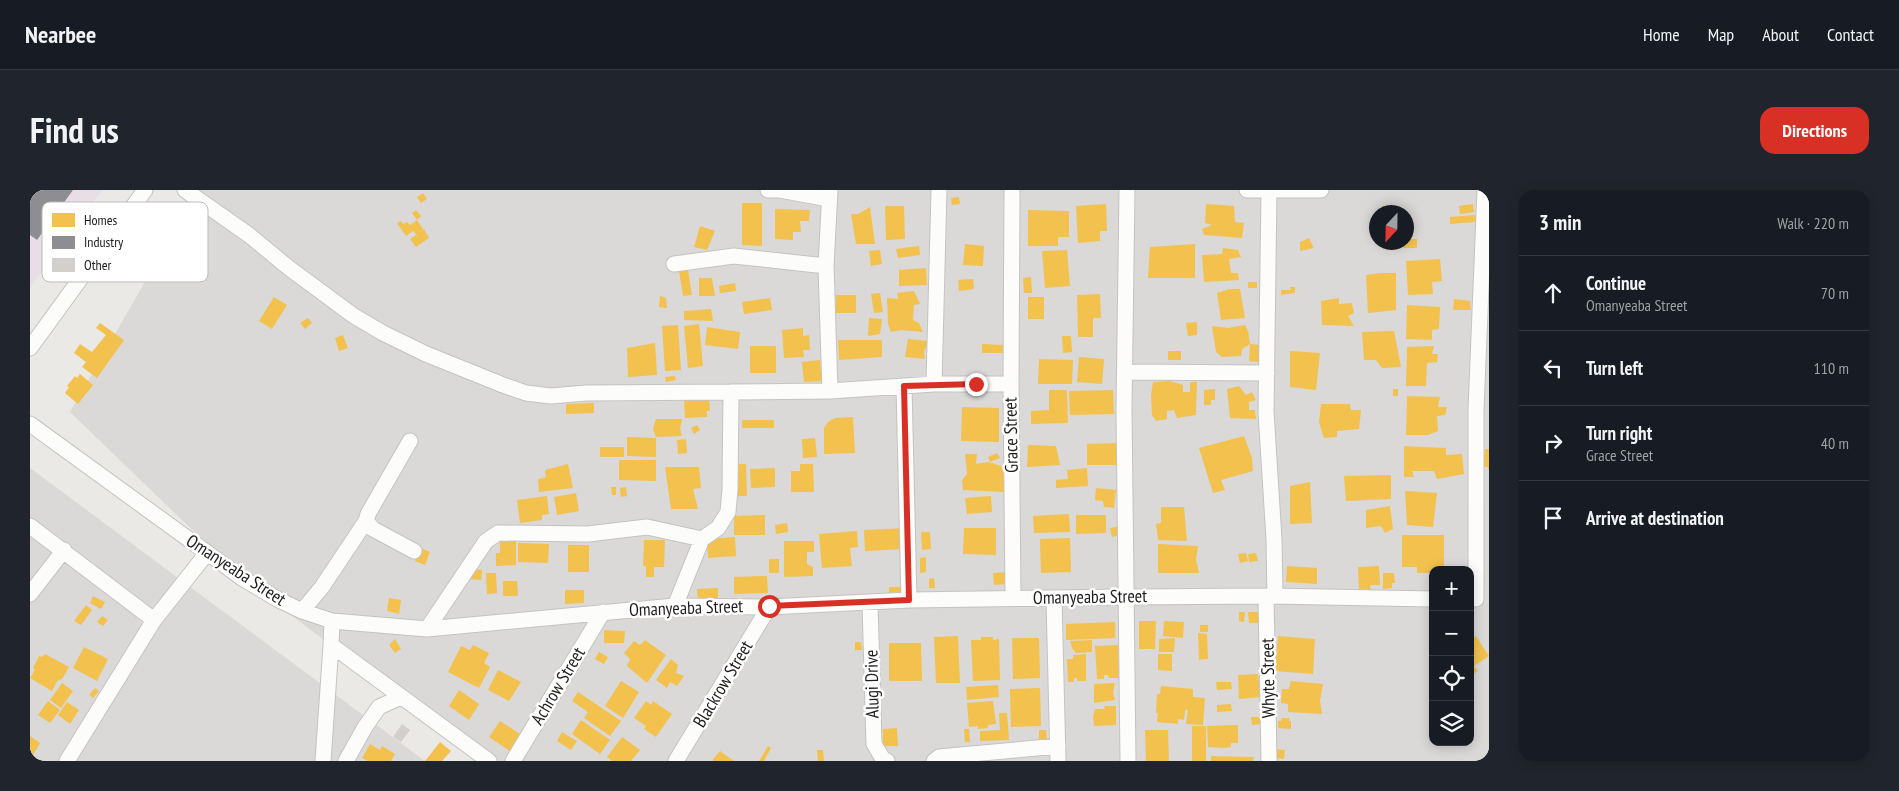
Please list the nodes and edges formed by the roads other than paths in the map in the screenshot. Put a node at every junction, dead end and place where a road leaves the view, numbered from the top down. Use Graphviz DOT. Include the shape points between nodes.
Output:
graph roads {
  1 [pos="145,190"];
  2 [pos="185,190"];
  3 [pos="768,190"];
  4 [pos="939,190"];
  5 [pos="1012,190"];
  6 [pos="1127,190"];
  7 [pos="1247,190"];
  8 [pos="1321,190"];
  9 [pos="1485,190"];
  10 [pos="1269,191"];
  11 [pos="830,194"];
  12 [pos="136,202"];
  13 [pos="202,202"];
  14 [pos="208,206"];
  15 [pos="674,264"];
  16 [pos="826,266"];
  17 [pos="78,282"];
  18 [pos="30,348"];
  19 [pos="1126,372"];
  20 [pos="1267,372"];
  21 [pos="934,384"];
  22 [pos="1011,384"];
  23 [pos="904,386"];
  24 [pos="830,391"];
  25 [pos="731,392"];
  26 [pos="30,424"];
  27 [pos="410,441"];
  28 [pos="366,521"];
  29 [pos="30,526"];
  30 [pos="702,539"];
  31 [pos="64,550"];
  32 [pos="414,551"];
  33 [pos="207,553"];
  34 [pos="30,594"];
  35 [pos="1271,596"];
  36 [pos="1126,597"];
  37 [pos="1013,598"];
  38 [pos="1429,598"];
  39 [pos="1054,599"];
  40 [pos="1478,599"];
  41 [pos="909,600"];
  42 [pos="870,603"];
  43 [pos="675,606"];
  44 [pos="769,606"];
  45 [pos="302,611"];
  46 [pos="603,612"];
  47 [pos="154,620"];
  48 [pos="332,621"];
  49 [pos="428,628"];
  50 [pos="331,645"];
  51 [pos="401,696"];
  52 [pos="1058,754"];
  53 [pos="67,761"];
  54 [pos="323,761"];
  55 [pos="346,761"];
  56 [pos="489,761"];
  57 [pos="514,761"];
  58 [pos="676,761"];
  59 [pos="887,761"];
  60 [pos="934,761"];
  61 [pos="1128,761"];
  62 [pos="1269,761"];
  1 -- 12 [label="street"];
  2 -- 13 [label="street, Grace Street"];
  3 -- 11 [label="street"];
  4 -- 21 [label="street"];
  5 -- 22 [label="street"];
  6 -- 19 [label="street"];
  7 -- 10 [label="street"];
  8 -- 10 [label="street"];
  9 -- 40 [label="street" via="1476,410"];
  10 -- 20 [label="street, Whyte Street"];
  11 -- 16 [label="street"];
  14 -- 25 [label="street, Grace Street" via="354,316 382,333 503,385 526,393 551,396"];
  15 -- 16 [label="street" via="734,256"];
  16 -- 24 [label="street"];
  17 -- 18 [label="street"];
  19 -- 20 [label="street"];
  19 -- 36 [label="street"];
  20 -- 35 [label="street, Whyte Street" via="1266,412 1274,539"];
  21 -- 22 [label="street, Grace Street"];
  21 -- 23 [label="street, Grace Street"];
  22 -- 37 [label="street, Grace Street"];
  23 -- 24 [label="street, Grace Street"];
  23 -- 41 [label="street"];
  24 -- 25 [label="street, Grace Street"];
  25 -- 30 [label="street" via="728,512 718,528"];
  26 -- 33 [label="street, Omanyeaba Street"];
  27 -- 28 [label="street"];
  28 -- 32 [label="street" via="373,529"];
  28 -- 45 [label="street"];
  29 -- 31 [label="street"];
  30 -- 43 [label="street"];
  30 -- 49 [label="street" via="647,527 588,534 498,533 486,541"];
  31 -- 34 [label="street"];
  31 -- 47 [label="street"];
  33 -- 45 [label="street, Omanyeaba Street" via="242,578"];
  33 -- 47 [label="street"];
  35 -- 36 [label="street, Omanyeaba Street"];
  35 -- 38 [label="street, Omanyeaba Street"];
  35 -- 62 [label="street, Whyte Street"];
  36 -- 39 [label="street, Omanyeaba Street"];
  36 -- 61 [label="street"];
  37 -- 39 [label="street, Omanyeaba Street"];
  37 -- 41 [label="street, Omanyeaba Street"];
  39 -- 52 [label="street"];
  41 -- 42 [label="street, Omanyeaba Street"];
  42 -- 44 [label="street, Omanyeaba Street"];
  42 -- 59 [label="street, Alugi Drive" via="874,744"];
  43 -- 44 [label="street, Omanyeaba Street"];
  43 -- 46 [label="street, Omanyeaba Street"];
  44 -- 58 [label="street, Blackrow Street"];
  45 -- 48 [label="street, Omanyeaba Street"];
  46 -- 49 [label="street, Omanyeaba Street"];
  46 -- 57 [label="street, Achrow Street"];
  47 -- 53 [label="street"];
  48 -- 49 [label="street, Omanyeaba Street"];
  48 -- 50 [label="street"];
  50 -- 51 [label="street"];
  50 -- 54 [label="street"];
  51 -- 55 [label="street" via="379,707"];
  51 -- 56 [label="street"];
  52 -- 60 [label="street" via="939,757"];
}
